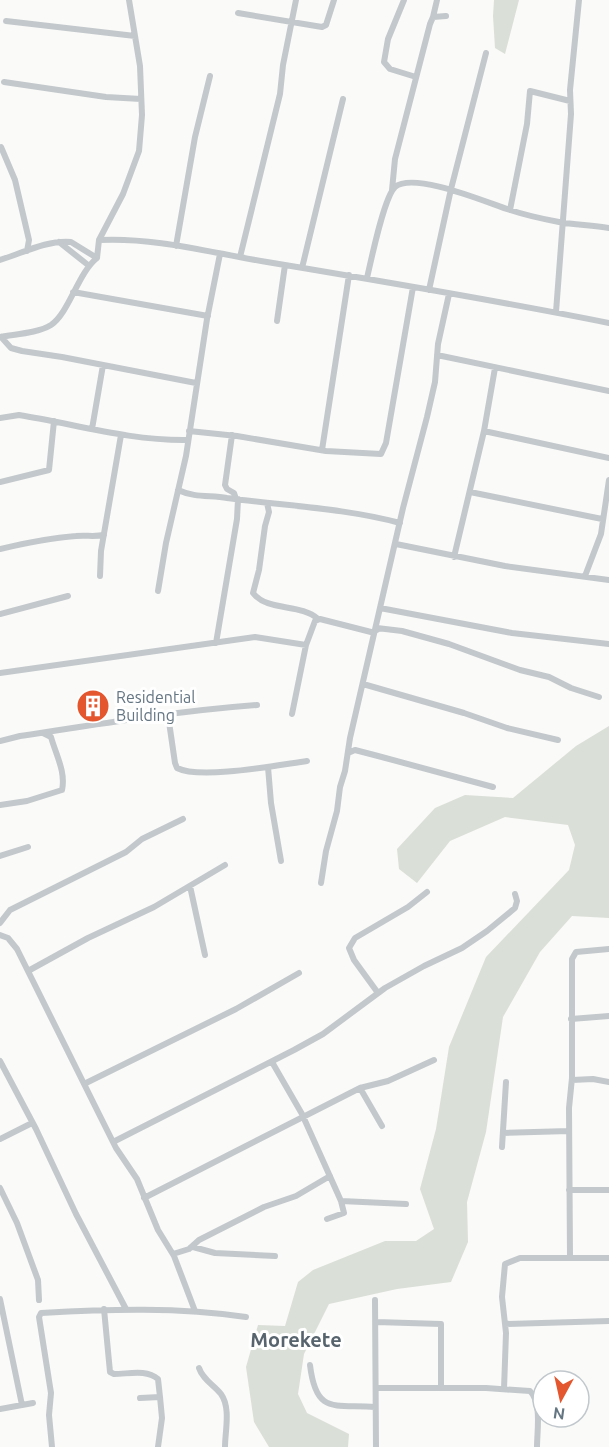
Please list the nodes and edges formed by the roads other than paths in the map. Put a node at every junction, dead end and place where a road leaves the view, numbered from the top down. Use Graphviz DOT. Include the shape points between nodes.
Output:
graph roads {
  1 [pos="129,0"];
  2 [pos="296,0"];
  3 [pos="334,0"];
  4 [pos="404,0"];
  5 [pos="437,0"];
  6 [pos="579,0"];
  7 [pos="238,13"];
  8 [pos="446,16"];
  9 [pos="433,17"];
  10 [pos="6,21"];
  11 [pos="292,22"];
  12 [pos="135,36"];
  13 [pos="486,53"];
  14 [pos="210,76"];
  15 [pos="416,77"];
  16 [pos="4,82"];
  17 [pos="141,99"];
  18 [pos="343,99"];
  19 [pos="570,101"];
  20 [pos="1,147"];
  21 [pos="451,189"];
  22 [pos="392,191"];
  23 [pos="510,210"];
  24 [pos="562,223"];
  25 [pos="609,228"];
  26 [pos="29,240"];
  27 [pos="99,240"];
  28 [pos="59,242"];
  29 [pos="176,246"];
  30 [pos="39,247"];
  31 [pos="27,251"];
  32 [pos="220,254"];
  33 [pos="240,257"];
  34 [pos="97,258"];
  35 [pos="0,260"];
  36 [pos="88,265"];
  37 [pos="285,265"];
  38 [pos="302,268"];
  39 [pos="349,276"];
  40 [pos="366,278"];
  41 [pos="413,287"];
  42 [pos="429,290"];
  43 [pos="74,292"];
  44 [pos="449,294"];
  45 [pos="556,312"];
  46 [pos="208,316"];
  47 [pos="277,321"];
  48 [pos="609,323"];
  49 [pos="1,337"];
  50 [pos="437,355"];
  51 [pos="103,365"];
  52 [pos="495,368"];
  53 [pos="196,383"];
  54 [pos="609,391"];
  55 [pos="0,418"];
  56 [pos="54,421"];
  57 [pos="92,429"];
  58 [pos="189,431"];
  59 [pos="484,431"];
  60 [pos="121,435"];
  61 [pos="232,435"];
  62 [pos="188,440"];
  63 [pos="322,450"];
  64 [pos="609,458"];
  65 [pos="609,480"];
  66 [pos="0,482"];
  67 [pos="178,490"];
  68 [pos="470,492"];
  69 [pos="237,499"];
  70 [pos="267,504"];
  71 [pos="602,519"];
  72 [pos="400,523"];
  73 [pos="104,535"];
  74 [pos="95,537"];
  75 [pos="102,544"];
  76 [pos="396,544"];
  77 [pos="0,549"];
  78 [pos="454,556"];
  79 [pos="100,576"];
  80 [pos="585,576"];
  81 [pos="609,580"];
  82 [pos="158,591"];
  83 [pos="68,596"];
  84 [pos="380,608"];
  85 [pos="0,614"];
  86 [pos="318,619"];
  87 [pos="375,631"];
  88 [pos="216,643"];
  89 [pos="609,644"];
  90 [pos="306,645"];
  91 [pos="0,673"];
  92 [pos="363,684"];
  93 [pos="599,697"];
  94 [pos="257,705"];
  95 [pos="292,714"];
  96 [pos="168,715"];
  97 [pos="52,734"];
  98 [pos="558,740"];
  99 [pos="0,741"];
  100 [pos="349,744"];
  101 [pos="355,750"];
  102 [pos="348,753"];
  103 [pos="307,761"];
  104 [pos="268,767"];
  105 [pos="494,787"];
  106 [pos="0,805"];
  107 [pos="183,819"];
  108 [pos="28,847"];
  109 [pos="0,856"];
  110 [pos="281,861"];
  111 [pos="225,865"];
  112 [pos="321,883"];
  113 [pos="190,886"];
  114 [pos="427,892"];
  115 [pos="514,894"];
  116 [pos="0,923"];
  117 [pos="0,935"];
  118 [pos="609,949"];
  119 [pos="205,955"];
  120 [pos="28,971"];
  121 [pos="299,973"];
  122 [pos="378,993"];
  123 [pos="609,1016"];
  124 [pos="571,1019"];
  125 [pos="434,1060"];
  126 [pos="0,1061"];
  127 [pos="272,1062"];
  128 [pos="572,1080"];
  129 [pos="506,1082"];
  130 [pos="609,1082"];
  131 [pos="84,1084"];
  132 [pos="360,1088"];
  133 [pos="303,1116"];
  134 [pos="32,1123"];
  135 [pos="382,1126"];
  136 [pos="569,1131"];
  137 [pos="503,1132"];
  138 [pos="0,1139"];
  139 [pos="113,1142"];
  140 [pos="502,1148"];
  141 [pos="330,1176"];
  142 [pos="0,1188"];
  143 [pos="569,1190"];
  144 [pos="609,1190"];
  145 [pos="144,1198"];
  146 [pos="341,1200"];
  147 [pos="406,1204"];
  148 [pos="327,1219"];
  149 [pos="193,1246"];
  150 [pos="173,1254"];
  151 [pos="275,1256"];
  152 [pos="570,1257"];
  153 [pos="609,1258"];
  154 [pos="0,1299"];
  155 [pos="39,1300"];
  156 [pos="375,1300"];
  157 [pos="104,1309"];
  158 [pos="126,1309"];
  159 [pos="195,1311"];
  160 [pos="246,1317"];
  161 [pos="376,1322"];
  162 [pos="609,1322"];
  163 [pos="505,1324"];
  164 [pos="310,1365"];
  165 [pos="199,1368"];
  166 [pos="376,1388"];
  167 [pos="441,1388"];
  168 [pos="504,1389"];
  169 [pos="160,1397"];
  170 [pos="140,1398"];
  171 [pos="33,1403"];
  172 [pos="22,1405"];
  173 [pos="375,1407"];
  174 [pos="0,1409"];
  175 [pos="52,1447"];
  176 [pos="158,1447"];
  177 [pos="225,1447"];
  178 [pos="376,1447"];
  179 [pos="537,1447"];
  1 -- 12 [label="street"];
  2 -- 11 [label="street"];
  3 -- 11 [label="street" via="326,26"];
  4 -- 15 [label="street" via="388,39 384,62 390,69"];
  5 -- 9 [label="street"];
  6 -- 19 [label="street"];
  7 -- 11 [label="street"];
  8 -- 9 [label="street"];
  9 -- 15 [label="street"];
  10 -- 12 [label="street"];
  11 -- 33 [label="street" via="280,94"];
  12 -- 17 [label="street"];
  13 -- 21 [label="street"];
  14 -- 29 [label="street"];
  15 -- 22 [label="street" via="395,159"];
  16 -- 17 [label="street"];
  17 -- 27 [label="street" via="139,151 123,194"];
  18 -- 38 [label="street"];
  19 -- 23 [label="street" via="530,91 528,124"];
  19 -- 24 [label="street"];
  20 -- 26 [label="street" via="15,180"];
  21 -- 22 [label="street" via="408,183"];
  21 -- 23 [label="street"];
  21 -- 42 [label="street"];
  22 -- 40 [label="street"];
  23 -- 24 [label="street"];
  24 -- 25 [label="street"];
  24 -- 45 [label="street"];
  26 -- 30 [label="street"];
  26 -- 31 [label="street"];
  27 -- 29 [label="street" via="125,238"];
  27 -- 34 [label="street"];
  28 -- 30 [label="street"];
  28 -- 34 [label="street" via="71,242"];
  28 -- 36 [label="street"];
  29 -- 32 [label="street"];
  30 -- 31 [label="street"];
  31 -- 35 [label="street"];
  32 -- 33 [label="street"];
  32 -- 46 [label="street"];
  33 -- 37 [label="street"];
  34 -- 36 [label="street"];
  36 -- 43 [label="street"];
  37 -- 38 [label="street"];
  37 -- 47 [label="street"];
  38 -- 39 [label="street"];
  39 -- 40 [label="street"];
  39 -- 63 [label="street"];
  40 -- 41 [label="street"];
  41 -- 42 [label="street"];
  41 -- 63 [label="street" via="381,454"];
  42 -- 44 [label="street"];
  43 -- 46 [label="street"];
  43 -- 49 [label="street" via="52,324"];
  44 -- 45 [label="street"];
  44 -- 50 [label="street"];
  45 -- 48 [label="street"];
  46 -- 53 [label="street"];
  49 -- 51 [label="street" via="11,348"];
  50 -- 52 [label="street"];
  50 -- 72 [label="street" via="435,382"];
  51 -- 53 [label="street"];
  51 -- 57 [label="street"];
  52 -- 54 [label="street"];
  52 -- 59 [label="street"];
  53 -- 58 [label="street"];
  55 -- 56 [label="street" via="19,415"];
  56 -- 57 [label="street"];
  56 -- 66 [label="street" via="49,470"];
  57 -- 60 [label="street"];
  58 -- 61 [label="street"];
  58 -- 62 [label="street"];
  59 -- 64 [label="street"];
  59 -- 68 [label="street"];
  60 -- 62 [label="street"];
  60 -- 73 [label="street"];
  61 -- 63 [label="street"];
  61 -- 69 [label="street" via="225,485"];
  62 -- 67 [label="street"];
  65 -- 71 [label="street"];
  67 -- 69 [label="street" via="196,496"];
  67 -- 82 [label="street"];
  68 -- 71 [label="street"];
  68 -- 78 [label="street"];
  69 -- 70 [label="street"];
  69 -- 88 [label="street"];
  70 -- 72 [label="street" via="333,510"];
  70 -- 86 [label="street" via="269,512 253,593 264,601 308,612"];
  71 -- 80 [label="street" via="597,547"];
  72 -- 76 [label="street"];
  73 -- 74 [label="street"];
  73 -- 75 [label="street"];
  74 -- 75 [label="street"];
  74 -- 77 [label="street" via="38,540"];
  75 -- 79 [label="street"];
  76 -- 78 [label="street"];
  76 -- 84 [label="street"];
  78 -- 80 [label="street"];
  80 -- 81 [label="street"];
  83 -- 85 [label="street"];
  84 -- 87 [label="street"];
  84 -- 89 [label="street" via="512,633"];
  86 -- 87 [label="street"];
  86 -- 90 [label="street" via="312,624"];
  87 -- 92 [label="street"];
  87 -- 93 [label="street" via="402,631 459,647"];
  88 -- 90 [label="street" via="261,637"];
  88 -- 91 [label="street"];
  90 -- 95 [label="street"];
  92 -- 98 [label="street"];
  92 -- 100 [label="street"];
  94 -- 96 [label="street"];
  96 -- 97 [label="street"];
  96 -- 104 [label="street" via="175,763 180,770 201,774"];
  97 -- 99 [label="street"];
  97 -- 106 [label="street" via="63,775 62,790"];
  100 -- 101 [label="street"];
  100 -- 102 [label="street"];
  101 -- 102 [label="street"];
  101 -- 105 [label="street"];
  102 -- 112 [label="street"];
  103 -- 104 [label="street"];
  104 -- 110 [label="street"];
  107 -- 116 [label="street" via="10,910"];
  108 -- 109 [label="street"];
  111 -- 113 [label="street"];
  113 -- 119 [label="street"];
  113 -- 120 [label="street"];
  114 -- 122 [label="street" via="355,938 349,948"];
  115 -- 122 [label="street" via="515,908 488,932"];
  117 -- 120 [label="street" via="12,942"];
  118 -- 124 [label="street" via="573,955"];
  120 -- 131 [label="street"];
  121 -- 131 [label="street" via="236,1009"];
  122 -- 127 [label="street" via="323,1034"];
  123 -- 124 [label="street"];
  124 -- 128 [label="street"];
  125 -- 132 [label="street" via="398,1078"];
  126 -- 134 [label="street"];
  127 -- 133 [label="street"];
  127 -- 139 [label="street"];
  128 -- 130 [label="street"];
  128 -- 136 [label="street"];
  129 -- 137 [label="street"];
  131 -- 139 [label="street"];
  132 -- 133 [label="street"];
  132 -- 135 [label="street"];
  133 -- 141 [label="street"];
  133 -- 145 [label="street"];
  134 -- 138 [label="street"];
  134 -- 158 [label="street"];
  136 -- 137 [label="street"];
  136 -- 143 [label="street"];
  137 -- 140 [label="street"];
  139 -- 145 [label="street" via="137,1179"];
  141 -- 146 [label="street"];
  141 -- 149 [label="street" via="296,1196 240,1218"];
  142 -- 155 [label="street" via="38,1280"];
  143 -- 144 [label="street"];
  143 -- 152 [label="street"];
  145 -- 150 [label="street"];
  146 -- 147 [label="street"];
  146 -- 148 [label="street" via="344,1213"];
  149 -- 150 [label="street"];
  149 -- 151 [label="street" via="215,1253"];
  150 -- 159 [label="street"];
  152 -- 153 [label="street"];
  152 -- 163 [label="street" via="520,1258 505,1264"];
  154 -- 172 [label="street"];
  156 -- 161 [label="street"];
  157 -- 158 [label="street"];
  157 -- 169 [label="street" via="110,1372 152,1374 158,1379"];
  157 -- 175 [label="street" via="39,1315 51,1393"];
  158 -- 159 [label="street"];
  159 -- 160 [label="street"];
  161 -- 166 [label="street"];
  161 -- 167 [label="street" via="441,1324"];
  162 -- 163 [label="street"];
  163 -- 168 [label="street"];
  164 -- 173 [label="street" via="314,1388 323,1402"];
  165 -- 177 [label="street" via="222,1396 227,1423"];
  166 -- 167 [label="street"];
  166 -- 173 [label="street"];
  167 -- 168 [label="street"];
  168 -- 179 [label="street" via="533,1394"];
  169 -- 170 [label="street"];
  169 -- 176 [label="street"];
  171 -- 172 [label="street"];
  172 -- 174 [label="street"];
  173 -- 178 [label="street"];
}
